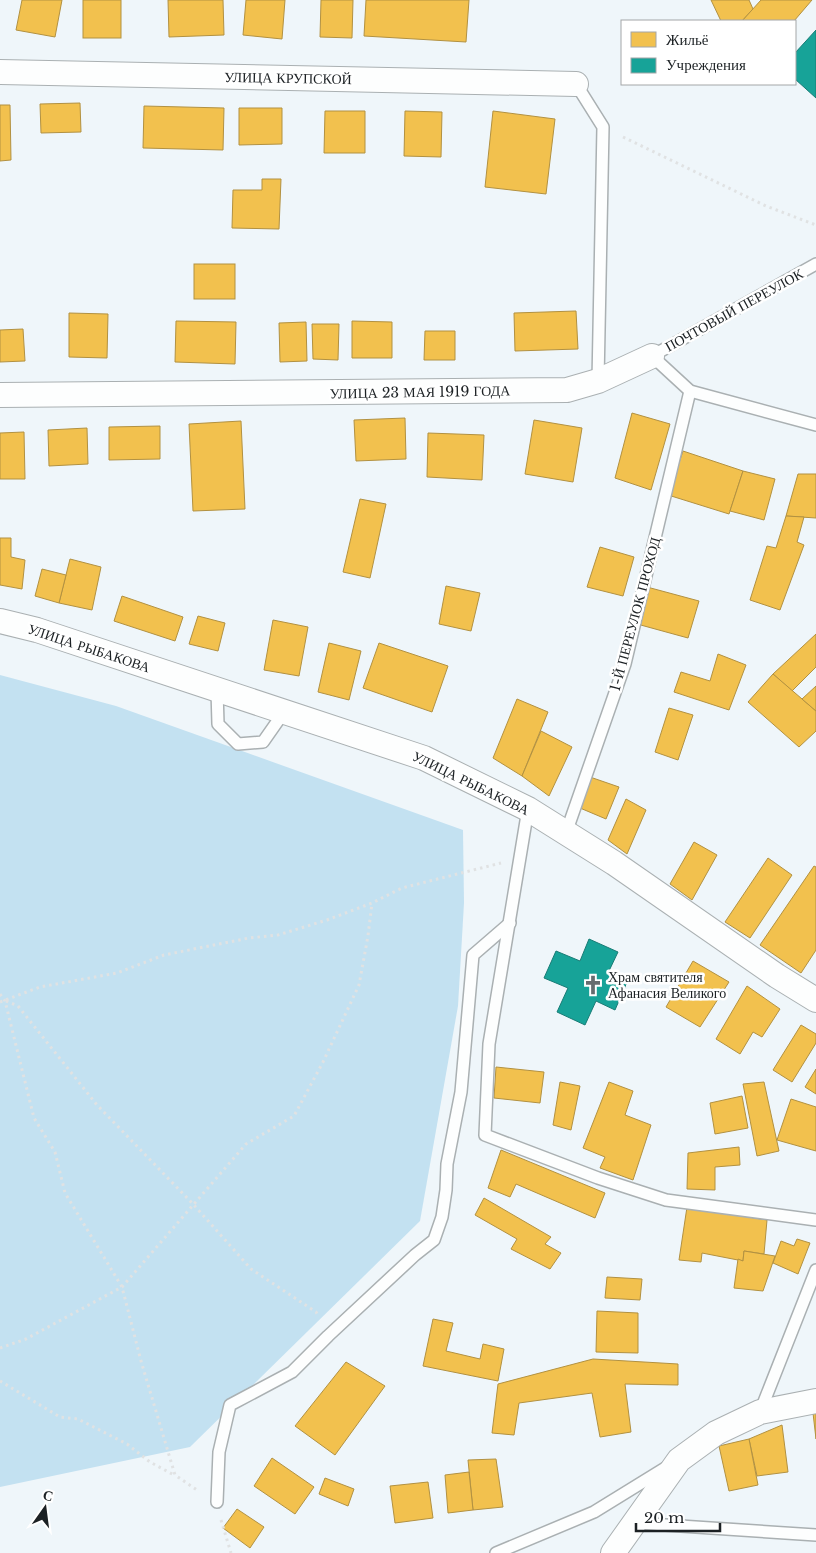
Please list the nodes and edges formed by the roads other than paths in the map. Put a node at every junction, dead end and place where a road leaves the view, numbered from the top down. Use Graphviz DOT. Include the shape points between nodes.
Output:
graph roads {
  1 [pos="0,72"];
  2 [pos="576,84"];
  3 [pos="816,264"];
  4 [pos="652,356"];
  5 [pos="598,381"];
  6 [pos="690,391"];
  7 [pos="0,396"];
  8 [pos="816,425"];
  9 [pos="0,621"];
  10 [pos="217,690"];
  11 [pos="284,712"];
  12 [pos="528,809"];
  13 [pos="566,833"];
  14 [pos="510,923"];
  15 [pos="816,1000"];
  16 [pos="816,1220"];
  17 [pos="816,1270"];
  18 [pos="816,1401"];
  19 [pos="760,1412"];
  20 [pos="679,1460"];
  21 [pos="217,1502"];
  22 [pos="635,1523"];
  23 [pos="816,1534"];
  24 [pos="496,1553"];
  25 [pos="613,1553"];
  1 -- 2 [label="street, УЛИЦА КРУПСКОЙ"];
  2 -- 5 [label="lane" via="603,127"];
  3 -- 4 [label="lane, ПОЧТОВЫЙ ПЕРЕУЛОК"];
  4 -- 5 [label="street, УЛИЦА 23 МАЯ 1919 ГОДА"];
  4 -- 6 [label="lane"];
  5 -- 7 [label="street, УЛИЦА 23 МАЯ 1919 ГОДА" via="567,390"];
  6 -- 8 [label="lane"];
  6 -- 13 [label="lane, 1-Й ПЕРЕУЛОК ПРОХОД" via="625,664"];
  9 -- 10 [label="street, УЛИЦА РЫБАКОВА" via="37,630"];
  10 -- 11 [label="street, УЛИЦА РЫБАКОВА"];
  10 -- 11 [label="lane" via="218,724 238,744 263,742"];
  11 -- 12 [label="street, УЛИЦА РЫБАКОВА" via="424,758"];
  12 -- 13 [label="street, УЛИЦА РЫБАКОВА"];
  12 -- 14 [label="lane"];
  13 -- 15 [label="street, УЛИЦА РЫБАКОВА"];
  14 -- 16 [label="lane" via="489,1044 485,1135 666,1200"];
  14 -- 21 [label="lane" via="473,954 461,1092 451,1138 442,1216 434,1240 292,1372 230,1405 219,1452"];
  17 -- 19 [label="lane"];
  18 -- 19 [label="street"];
  19 -- 20 [label="street" via="716,1432"];
  20 -- 22 [label="street"];
  20 -- 24 [label="lane" via="594,1512"];
  22 -- 23 [label="lane"];
  22 -- 25 [label="street"];
}
